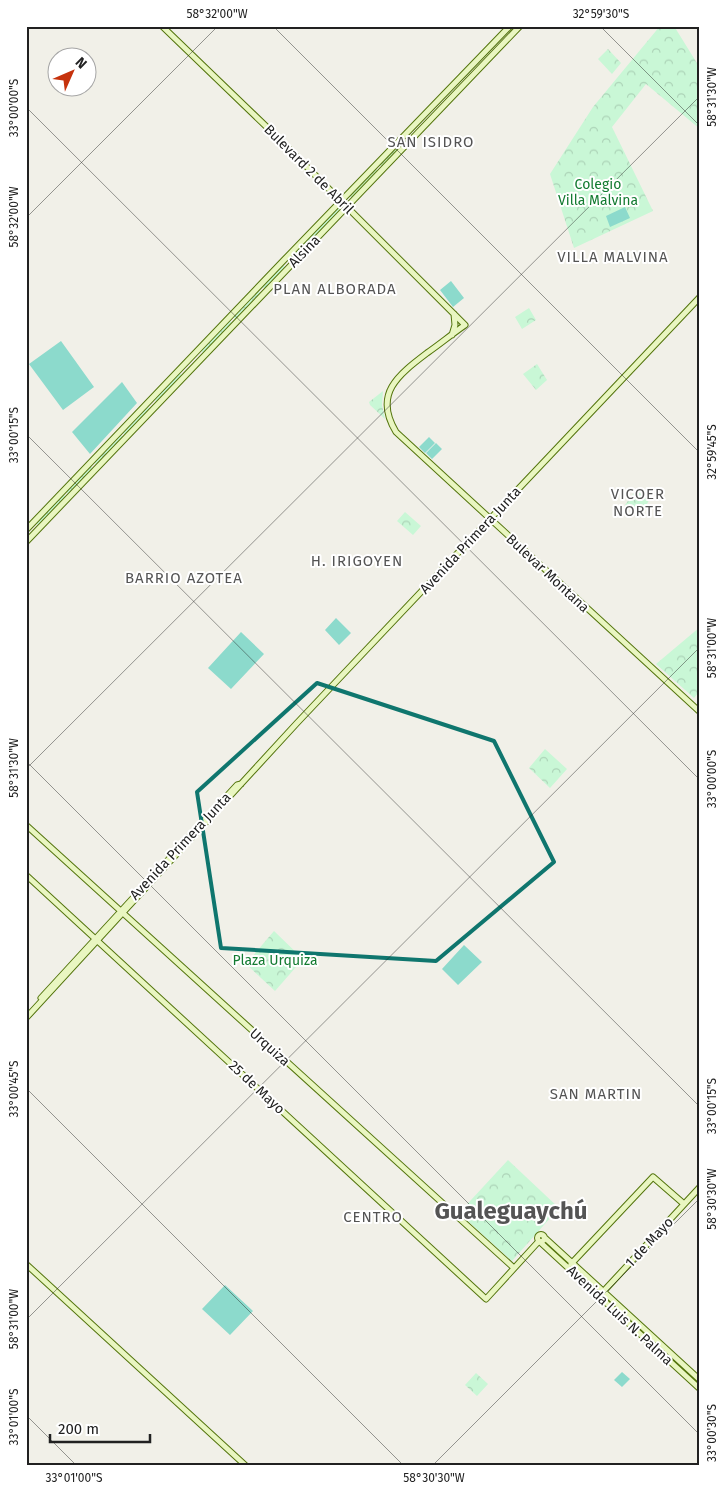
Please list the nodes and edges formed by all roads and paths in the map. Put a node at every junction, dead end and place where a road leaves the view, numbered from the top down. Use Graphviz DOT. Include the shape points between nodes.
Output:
graph roads {
  1 [pos="162,26"];
  2 [pos="510,26"];
  3 [pos="520,26"];
  4 [pos="341,200"];
  5 [pos="347,206"];
  6 [pos="700,297"];
  7 [pos="396,378"];
  8 [pos="490,519"];
  9 [pos="26,530"];
  10 [pos="26,542"];
  11 [pos="700,712"];
  12 [pos="26,825"];
  13 [pos="26,875"];
  14 [pos="122,912"];
  15 [pos="97,939"];
  16 [pos="26,1014"];
  17 [pos="26,1018"];
  18 [pos="700,1187"];
  19 [pos="684,1204"];
  20 [pos="540,1240"];
  21 [pos="508,1263"];
  22 [pos="572,1263"];
  23 [pos="26,1264"];
  24 [pos="514,1268"];
  25 [pos="568,1268"];
  26 [pos="603,1292"];
  27 [pos="598,1296"];
  28 [pos="700,1380"];
  29 [pos="700,1389"];
  30 [pos="245,1465"];
  1 -- 4 [label="main road, Bulevard 2 de Abril"];
  2 -- 4 [label="main road, Alsina"];
  3 -- 5 [label="main road, Alsina"];
  4 -- 5 [label="main road, Bulevard 2 de Abril"];
  4 -- 9 [label="main road, Alsina"];
  5 -- 7 [label="main road, Bulevard 2 de Abril" via="454,313 457,324 452,335"];
  5 -- 10 [label="main road, Alsina"];
  6 -- 8 [label="main road, Avenida Primera Junta"];
  7 -- 8 [label="main road, Bulevar Montana" via="387,402 388,417 396,432"];
  8 -- 11 [label="main road, Bulevar Montana"];
  8 -- 14 [label="main road, Avenida Primera Junta"];
  12 -- 14 [label="main road, Urquiza"];
  13 -- 15 [label="main road, 25 de Mayo"];
  14 -- 15 [label="main road, Avenida Primera Junta"];
  14 -- 21 [label="main road, Urquiza"];
  15 -- 16 [label="main road"];
  15 -- 17 [label="main road"];
  15 -- 24 [label="main road, 25 de Mayo" via="486,1299"];
  18 -- 19 [label="main road, 1 de Mayo"];
  19 -- 22 [label="main road" via="653,1177"];
  19 -- 26 [label="main road, 1 de Mayo"];
  20 -- 21 [label="main road" via="516,1262"];
  20 -- 22 [label="main road, Avenida Luis N. Palma"];
  20 -- 24 [label="main road"];
  20 -- 25 [label="main road, Avenida Luis N. Palma"];
  21 -- 24 [label="main road, Urquiza"];
  22 -- 25 [label="main road"];
  22 -- 26 [label="main road, Avenida Luis N. Palma"];
  23 -- 30 [label="main road"];
  25 -- 27 [label="main road, Avenida Luis N. Palma"];
  26 -- 27 [label="main road, 1 de Mayo"];
  26 -- 28 [label="main road, Avenida Luis N. Palma"];
  27 -- 29 [label="main road, Avenida Luis N. Palma"];
}
